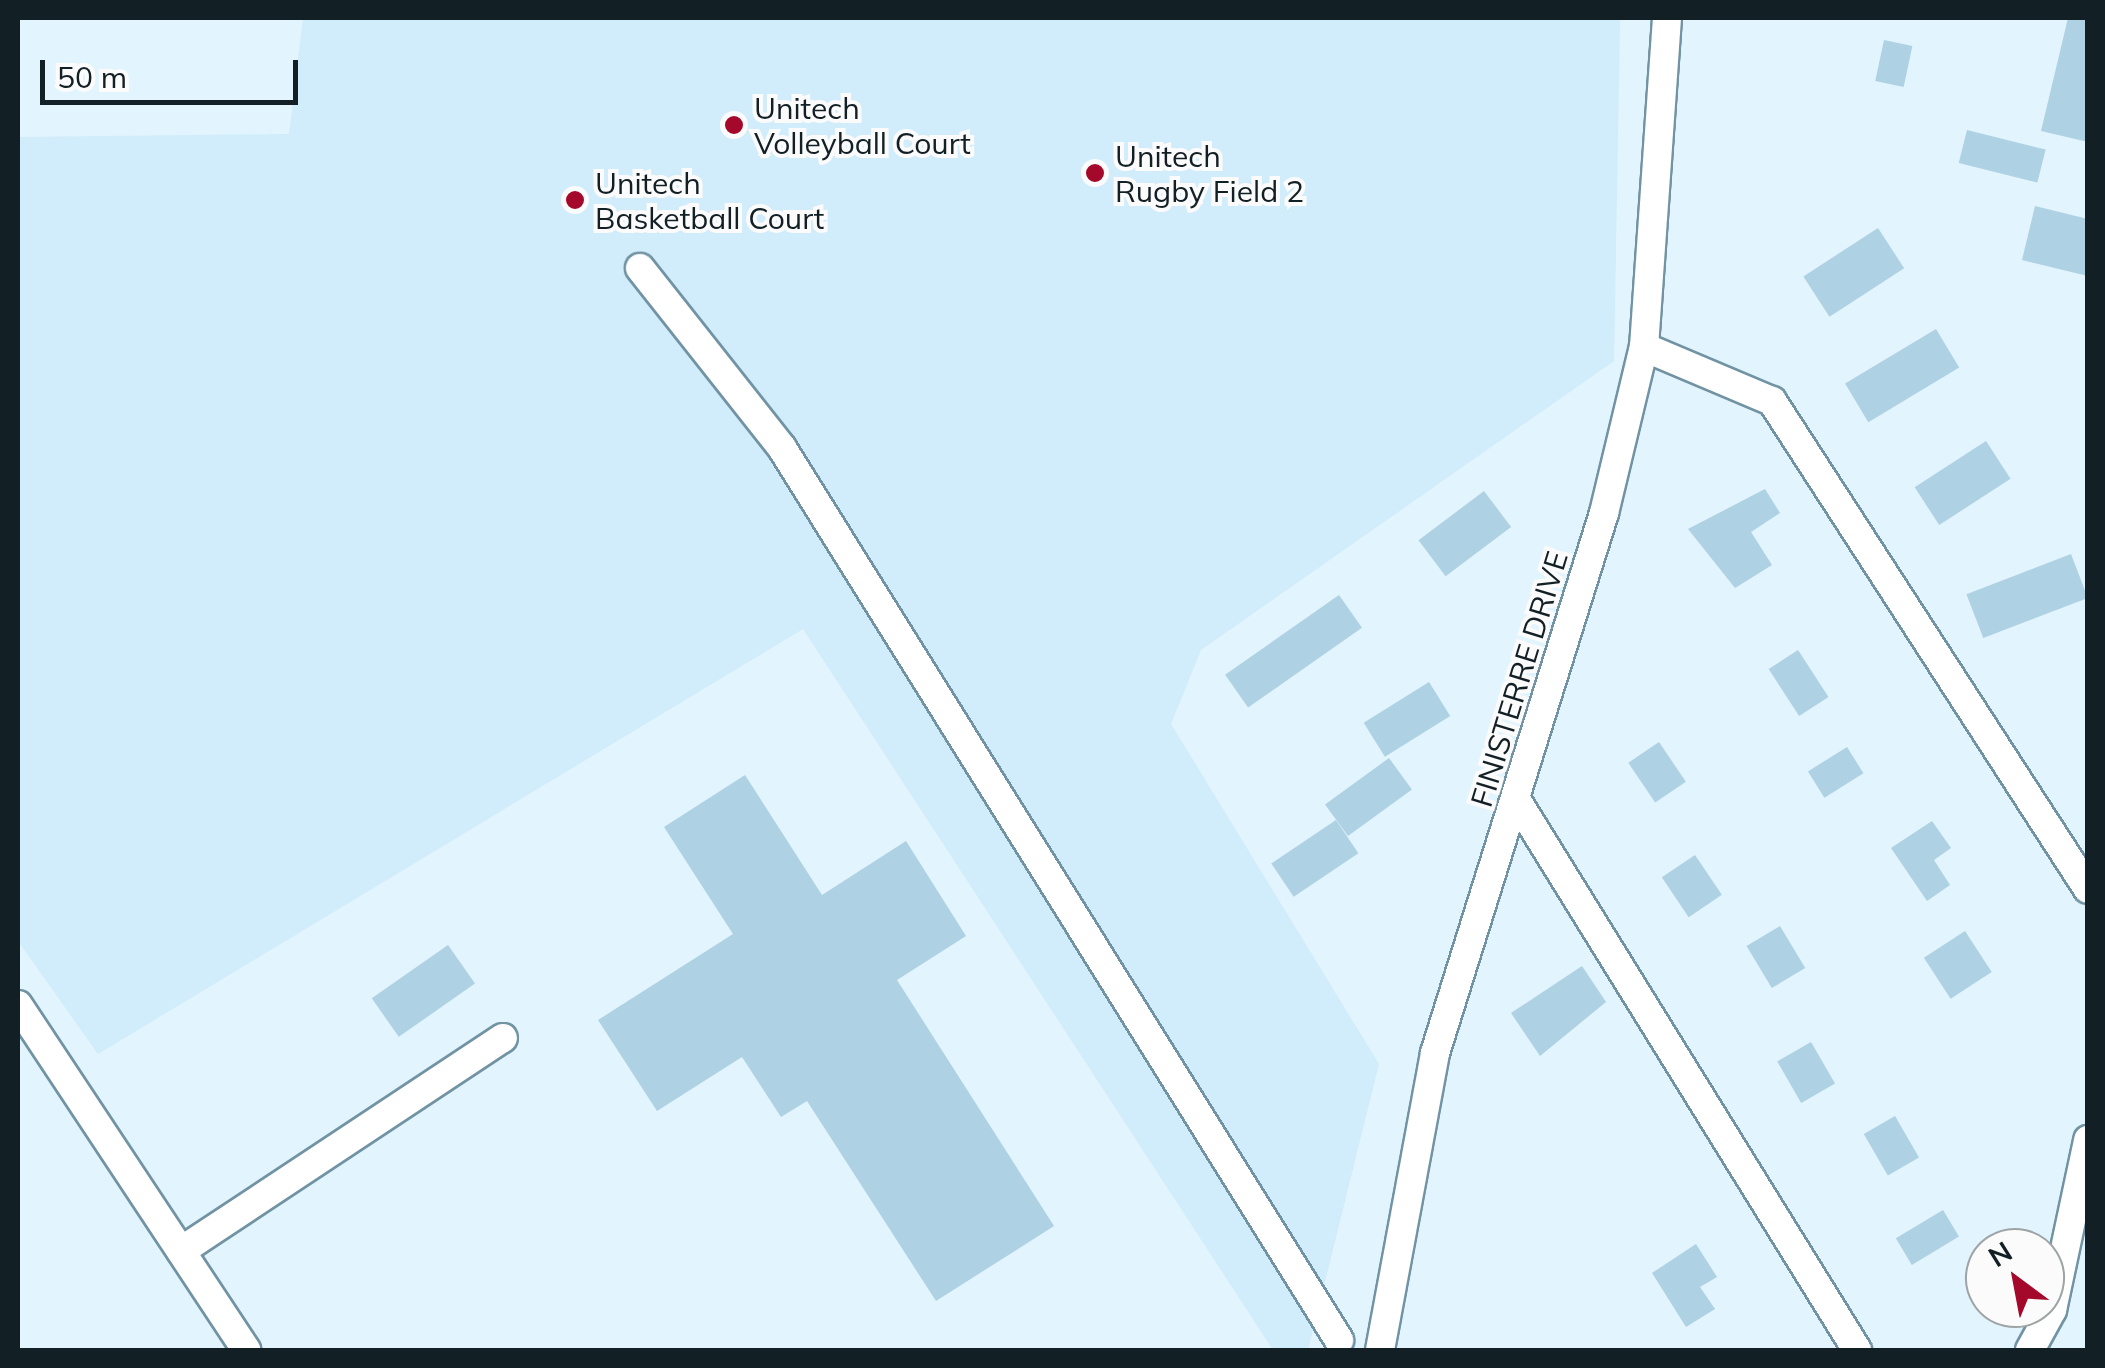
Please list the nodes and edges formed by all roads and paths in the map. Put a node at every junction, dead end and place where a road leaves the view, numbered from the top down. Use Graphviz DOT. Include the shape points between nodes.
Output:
graph roads {
  1 [pos="1666,18"];
  2 [pos="640,268"];
  3 [pos="1644,348"];
  4 [pos="1517,801"];
  5 [pos="2088,889"];
  6 [pos="18,1005"];
  7 [pos="503,1038"];
  8 [pos="2088,1140"];
  9 [pos="181,1251"];
  10 [pos="1339,1340"];
  11 [pos="246,1350"];
  12 [pos="1380,1350"];
  13 [pos="1858,1350"];
  14 [pos="2030,1350"];
  1 -- 3 [label="street, FINISTERRE DRIVE"];
  2 -- 10 [label="street" via="782,448"];
  3 -- 4 [label="street, FINISTERRE DRIVE"];
  3 -- 5 [label="street" via="1772,401"];
  4 -- 12 [label="street, FINISTERRE DRIVE" via="1434,1053"];
  4 -- 13 [label="street"];
  6 -- 9 [label="street"];
  7 -- 9 [label="street"];
  8 -- 14 [label="street" via="2052,1310"];
  9 -- 11 [label="street"];
}
